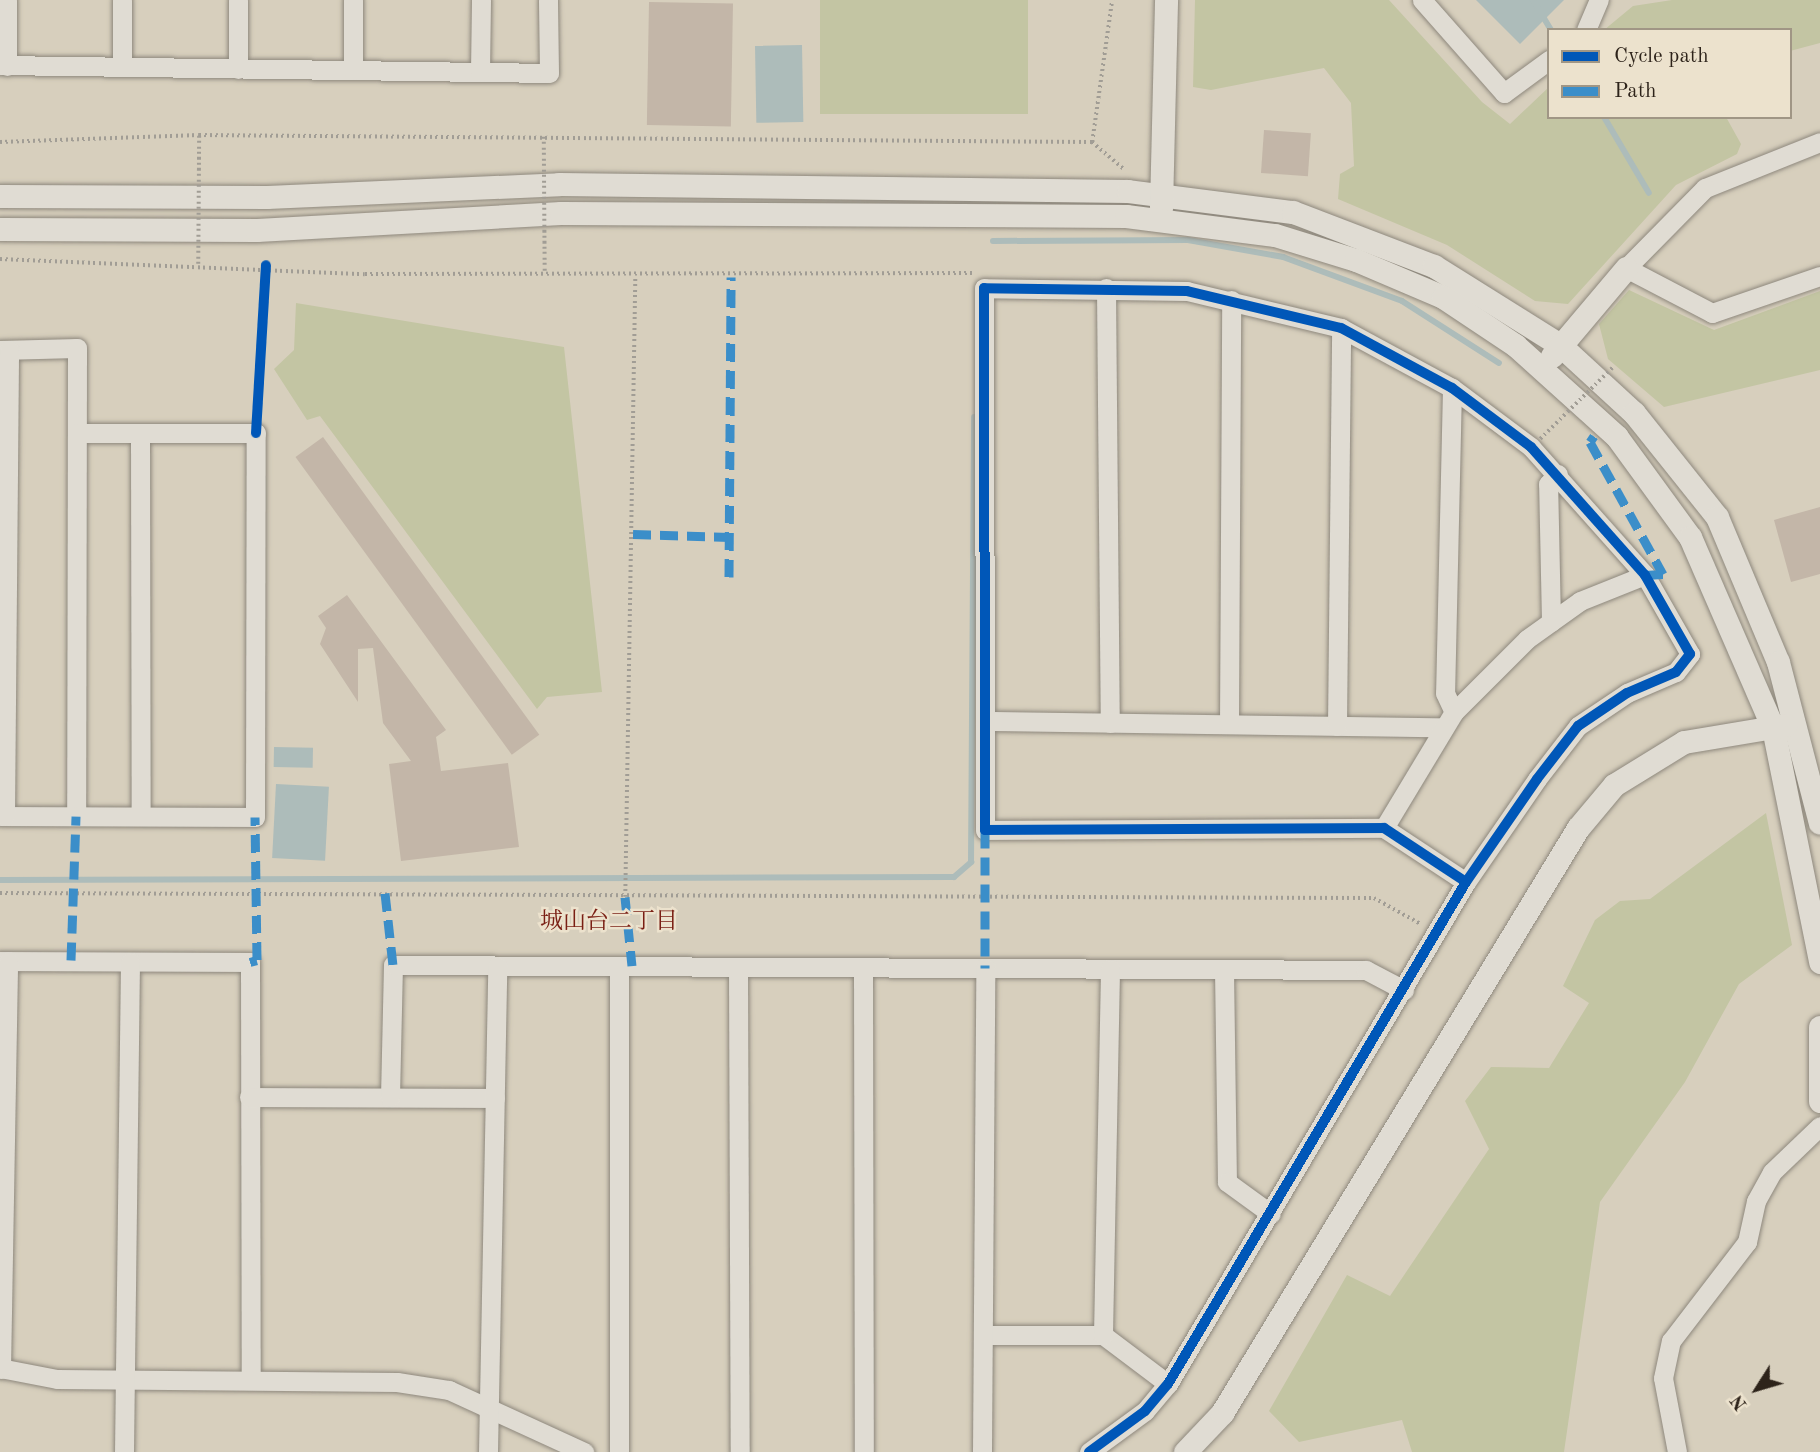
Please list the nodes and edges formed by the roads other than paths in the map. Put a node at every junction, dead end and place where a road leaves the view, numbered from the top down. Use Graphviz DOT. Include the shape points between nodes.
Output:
graph roads {
  1 [pos="7,0"];
  2 [pos="122,0"];
  3 [pos="238,0"];
  4 [pos="353,0"];
  5 [pos="481,0"];
  6 [pos="548,0"];
  7 [pos="1166,0"];
  8 [pos="1422,0"];
  9 [pos="1599,0"];
  10 [pos="1587,28"];
  11 [pos="1547,61"];
  12 [pos="3,66"];
  13 [pos="122,67"];
  14 [pos="238,69"];
  15 [pos="352,71"];
  16 [pos="480,72"];
  17 [pos="1820,142"];
  18 [pos="1161,192"];
  19 [pos="0,196"];
  20 [pos="1160,217"];
  21 [pos="0,229"];
  22 [pos="1626,268"];
  23 [pos="1820,276"];
  24 [pos="1107,288"];
  25 [pos="1231,300"];
  26 [pos="1341,328"];
  27 [pos="1560,345"];
  28 [pos="4,350"];
  29 [pos="1542,370"];
  30 [pos="1452,388"];
  31 [pos="77,433"];
  32 [pos="140,433"];
  33 [pos="1558,474"];
  34 [pos="1645,575"];
  35 [pos="1551,622"];
  36 [pos="1449,720"];
  37 [pos="985,721"];
  38 [pos="1110,723"];
  39 [pos="1796,723"];
  40 [pos="1229,724"];
  41 [pos="1337,726"];
  42 [pos="1773,728"];
  43 [pos="3,816"];
  44 [pos="76,816"];
  45 [pos="141,816"];
  46 [pos="1820,823"];
  47 [pos="1384,828"];
  48 [pos="1466,882"];
  49 [pos="4,961"];
  50 [pos="130,962"];
  51 [pos="1820,962"];
  52 [pos="497,966"];
  53 [pos="619,967"];
  54 [pos="738,967"];
  55 [pos="863,968"];
  56 [pos="985,968"];
  57 [pos="1110,969"];
  58 [pos="1224,970"];
  59 [pos="1404,990"];
  60 [pos="1820,1027"];
  61 [pos="249,1097"];
  62 [pos="390,1097"];
  63 [pos="495,1098"];
  64 [pos="1820,1101"];
  65 [pos="1820,1126"];
  66 [pos="1271,1214"];
  67 [pos="983,1335"];
  68 [pos="1104,1335"];
  69 [pos="1,1369"];
  70 [pos="127,1379"];
  71 [pos="251,1379"];
  72 [pos="1168,1384"];
  73 [pos="489,1411"];
  74 [pos="124,1452"];
  75 [pos="488,1452"];
  76 [pos="584,1452"];
  77 [pos="619,1452"];
  78 [pos="740,1452"];
  79 [pos="864,1452"];
  80 [pos="982,1452"];
  81 [pos="1089,1452"];
  82 [pos="1185,1452"];
  83 [pos="1677,1452"];
  1 -- 12 [label="street"];
  2 -- 13 [label="street"];
  3 -- 14 [label="street"];
  4 -- 15 [label="street"];
  5 -- 16 [label="street"];
  6 -- 16 [label="street" via="549,73"];
  7 -- 18 [label="street"];
  8 -- 11 [label="street" via="1504,93"];
  9 -- 10 [label="street"];
  12 -- 13 [label="street"];
  13 -- 14 [label="street"];
  14 -- 15 [label="street"];
  15 -- 16 [label="street"];
  17 -- 22 [label="street" via="1705,188"];
  18 -- 19 [label="street" via="559,184 267,197"];
  18 -- 20 [label="street"];
  18 -- 27 [label="street" via="1293,212 1370,241 1434,266"];
  20 -- 21 [label="street" via="561,213 257,230"];
  20 -- 29 [label="street" via="1275,234 1356,260 1443,297"];
  22 -- 23 [label="street" via="1712,313"];
  22 -- 27 [label="street"];
  24 -- 25 [label="street" via="1187,290"];
  24 -- 37 [label="street" via="984,288"];
  24 -- 38 [label="street"];
  25 -- 26 [label="street"];
  25 -- 40 [label="street"];
  26 -- 30 [label="street"];
  26 -- 41 [label="street"];
  27 -- 29 [label="street"];
  27 -- 39 [label="street" via="1634,413 1717,517 1767,629"];
  28 -- 31 [label="street" via="77,348"];
  28 -- 43 [label="street"];
  29 -- 42 [label="street" via="1617,437 1690,537"];
  30 -- 33 [label="street"];
  30 -- 36 [label="street" via="1445,693"];
  31 -- 32 [label="street"];
  31 -- 44 [label="street"];
  32 -- 45 [label="street"];
  32 -- 45 [label="street" via="256,433 255,817"];
  33 -- 34 [label="street"];
  33 -- 35 [label="street" via="1548,484"];
  34 -- 35 [label="street" via="1580,601"];
  34 -- 48 [label="street" via="1690,654 1676,672 1627,693 1578,726"];
  35 -- 36 [label="street"];
  36 -- 41 [label="street"];
  36 -- 47 [label="street"];
  37 -- 38 [label="street"];
  37 -- 47 [label="street" via="985,830"];
  38 -- 40 [label="street"];
  39 -- 42 [label="street"];
  39 -- 46 [label="street"];
  40 -- 41 [label="street"];
  42 -- 51 [label="street"];
  42 -- 82 [label="street" via="1684,742 1614,785 1578,828 1222,1413"];
  43 -- 44 [label="street"];
  44 -- 45 [label="street"];
  47 -- 48 [label="street"];
  48 -- 59 [label="street"];
  49 -- 50 [label="street"];
  49 -- 69 [label="street"];
  50 -- 61 [label="street" via="250,962"];
  50 -- 70 [label="street"];
  52 -- 53 [label="street"];
  52 -- 62 [label="street" via="393,965"];
  52 -- 63 [label="street"];
  53 -- 54 [label="street"];
  53 -- 77 [label="street"];
  54 -- 55 [label="street"];
  54 -- 78 [label="street"];
  55 -- 56 [label="street"];
  55 -- 79 [label="street"];
  56 -- 57 [label="street"];
  56 -- 67 [label="street"];
  57 -- 58 [label="street"];
  57 -- 68 [label="street"];
  58 -- 59 [label="street" via="1366,970"];
  58 -- 66 [label="street" via="1227,1182"];
  59 -- 66 [label="street"];
  60 -- 64 [label="street"];
  61 -- 62 [label="street"];
  61 -- 71 [label="street"];
  62 -- 63 [label="street"];
  63 -- 73 [label="street"];
  65 -- 83 [label="street" via="1772,1172 1756,1201 1747,1242 1671,1341 1663,1378"];
  66 -- 72 [label="street"];
  67 -- 68 [label="street"];
  67 -- 80 [label="street"];
  68 -- 72 [label="street"];
  69 -- 70 [label="street" via="57,1379"];
  70 -- 71 [label="street"];
  70 -- 74 [label="street"];
  71 -- 73 [label="street" via="397,1382 449,1390"];
  72 -- 81 [label="street" via="1146,1411"];
  73 -- 75 [label="street"];
  73 -- 76 [label="street"];
}
